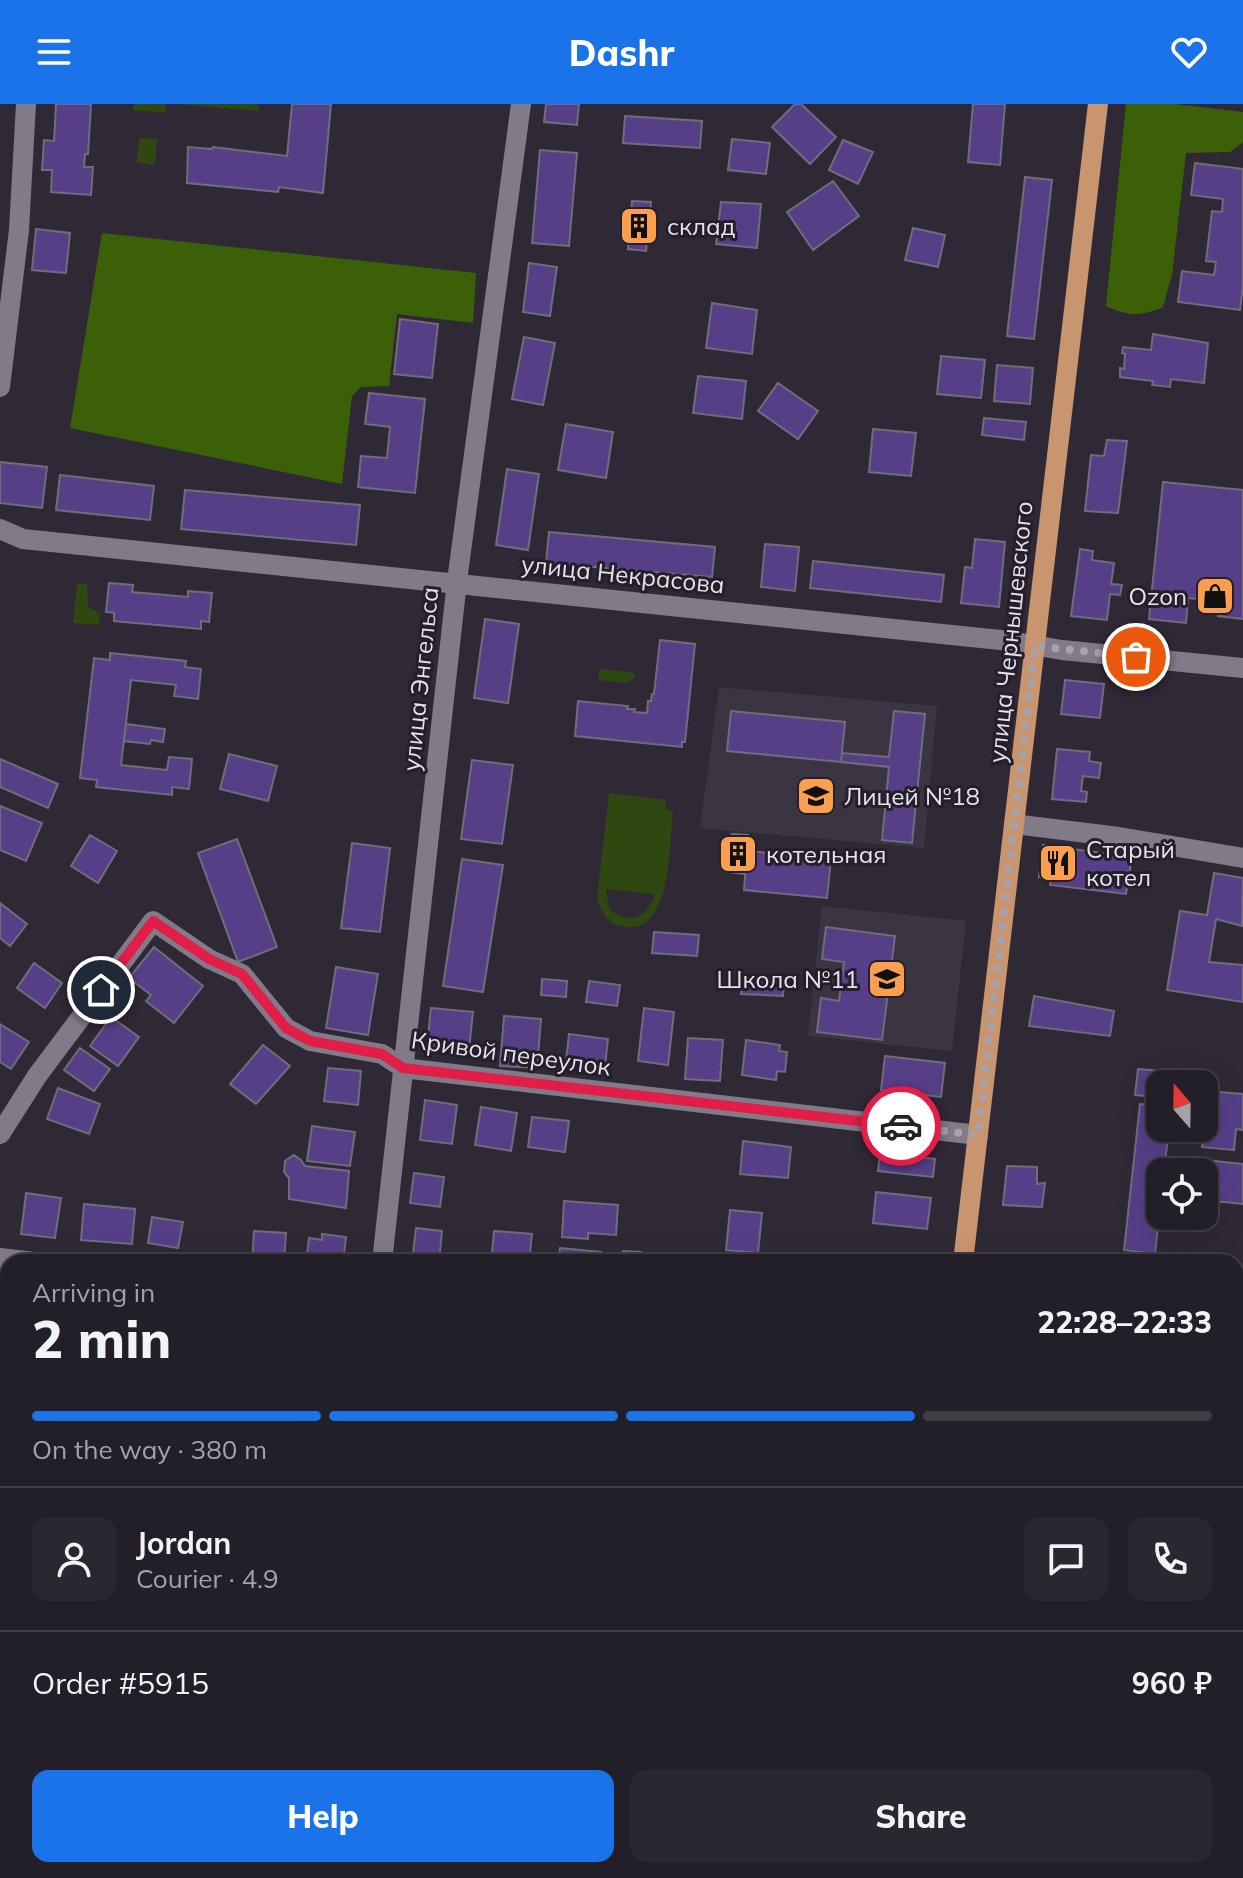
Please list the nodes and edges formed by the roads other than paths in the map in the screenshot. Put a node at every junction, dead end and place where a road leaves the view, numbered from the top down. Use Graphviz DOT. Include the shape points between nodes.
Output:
graph roads {
  1 [pos="26,104"];
  2 [pos="521,104"];
  3 [pos="1098,104"];
  4 [pos="0,387"];
  5 [pos="0,529"];
  6 [pos="457,581"];
  7 [pos="1035,646"];
  8 [pos="1243,668"];
  9 [pos="1014,824"];
  10 [pos="1243,858"];
  11 [pos="403,1068"];
  12 [pos="0,1134"];
  13 [pos="978,1135"];
  14 [pos="383,1254"];
  15 [pos="964,1254"];
  1 -- 4 [label="street" via="19,230"];
  2 -- 6 [label="street, улица Энгельса"];
  3 -- 7 [label="main road, улица Чернышевского"];
  5 -- 6 [label="street, улица Некрасова" via="23,539"];
  6 -- 7 [label="street, улица Некрасова"];
  6 -- 11 [label="street, улица Энгельса"];
  7 -- 8 [label="street, улица Некрасова"];
  7 -- 9 [label="main road, улица Чернышевского"];
  9 -- 10 [label="street"];
  9 -- 13 [label="main road, улица Чернышевского"];
  11 -- 12 [label="street, Кривой переулок" via="382,1054 310,1041 286,1028 242,974 153,921"];
  11 -- 13 [label="street, Кривой переулок"];
  11 -- 14 [label="street, улица Энгельса"];
  13 -- 15 [label="main road, улица Чернышевского"];
}
